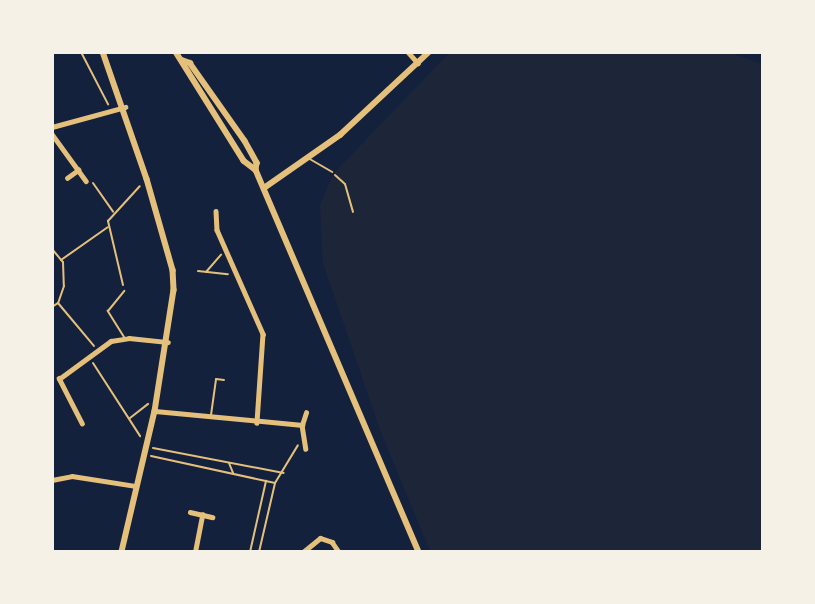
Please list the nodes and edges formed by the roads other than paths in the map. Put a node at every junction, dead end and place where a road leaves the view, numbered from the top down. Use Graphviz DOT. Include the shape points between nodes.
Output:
graph roads {
  1 [pos="103,52"];
  2 [pos="176,52"];
  3 [pos="408,52"];
  4 [pos="429,52"];
  5 [pos="182,60"];
  6 [pos="418,63"];
  7 [pos="125,107"];
  8 [pos="52,127"];
  9 [pos="52,134"];
  10 [pos="308,158"];
  11 [pos="78,170"];
  12 [pos="256,170"];
  13 [pos="332,172"];
  14 [pos="67,178"];
  15 [pos="86,181"];
  16 [pos="264,188"];
  17 [pos="216,211"];
  18 [pos="124,291"];
  19 [pos="125,338"];
  20 [pos="168,342"];
  21 [pos="224,380"];
  22 [pos="155,411"];
  23 [pos="306,413"];
  24 [pos="211,417"];
  25 [pos="256,422"];
  26 [pos="82,424"];
  27 [pos="302,425"];
  28 [pos="306,450"];
  29 [pos="52,480"];
  30 [pos="136,486"];
  31 [pos="190,512"];
  32 [pos="202,515"];
  33 [pos="212,517"];
  34 [pos="122,552"];
  35 [pos="195,552"];
  36 [pos="303,552"];
  37 [pos="339,552"];
  38 [pos="419,552"];
  1 -- 7 [label="street"];
  2 -- 5 [label="street"];
  3 -- 6 [label="street"];
  4 -- 6 [label="street"];
  5 -- 12 [label="street" via="244,161"];
  5 -- 12 [label="street" via="190,63 243,137 257,163"];
  6 -- 10 [label="street"];
  7 -- 8 [label="street"];
  7 -- 20 [label="street" via="173,270"];
  9 -- 11 [label="street"];
  10 -- 13 [label="lane"];
  10 -- 16 [label="street"];
  11 -- 14 [label="street"];
  11 -- 15 [label="street"];
  12 -- 16 [label="street"];
  16 -- 38 [label="street"];
  17 -- 25 [label="street" via="217,230 263,334"];
  18 -- 19 [label="lane" via="108,311"];
  19 -- 20 [label="street"];
  19 -- 26 [label="street" via="98,350 59,379"];
  20 -- 22 [label="street"];
  21 -- 24 [label="lane" via="216,379"];
  22 -- 24 [label="street"];
  22 -- 30 [label="street"];
  23 -- 27 [label="street"];
  24 -- 25 [label="street"];
  25 -- 27 [label="street"];
  27 -- 28 [label="street"];
  29 -- 30 [label="street" via="72,476"];
  30 -- 34 [label="street"];
  31 -- 32 [label="street"];
  32 -- 33 [label="street"];
  32 -- 35 [label="street"];
  36 -- 37 [label="street" via="320,538 332,542"];
}
